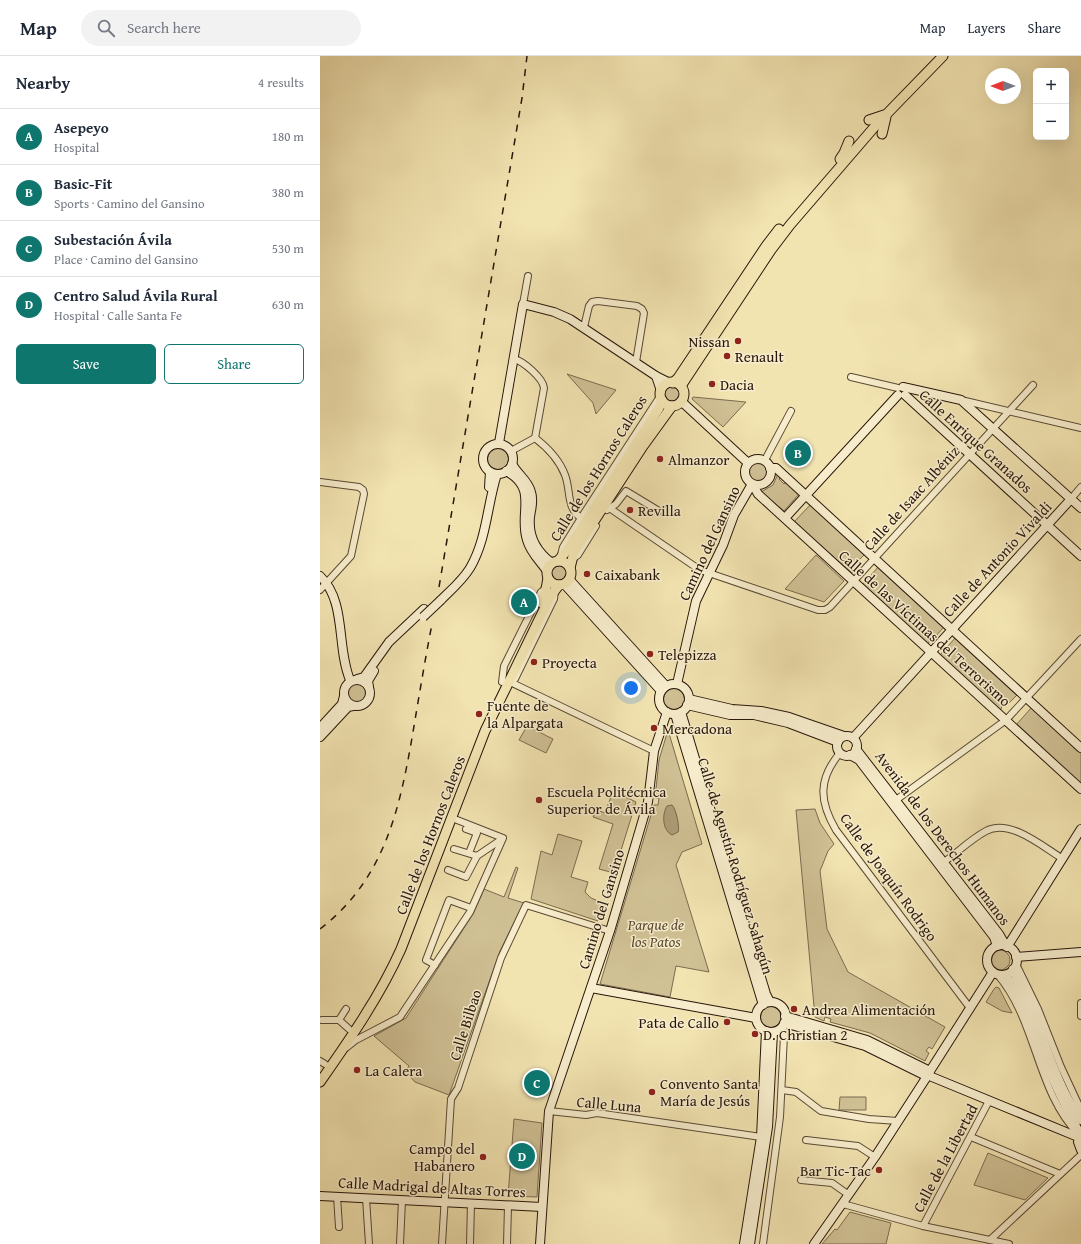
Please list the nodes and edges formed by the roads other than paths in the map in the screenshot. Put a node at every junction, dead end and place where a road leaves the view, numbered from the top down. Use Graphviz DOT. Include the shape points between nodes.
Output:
graph roads {
  1 [pos="943,56"];
  2 [pos="887,113"];
  3 [pos="869,120"];
  4 [pos="882,134"];
  5 [pos="849,141"];
  6 [pos="845,160"];
  7 [pos="827,176"];
  8 [pos="528,276"];
  9 [pos="523,304"];
  10 [pos="584,327"];
  11 [pos="514,359"];
  12 [pos="636,362"];
  13 [pos="656,376"];
  14 [pos="851,377"];
  15 [pos="675,384"];
  16 [pos="1033,385"];
  17 [pos="918,390"];
  18 [pos="901,391"];
  19 [pos="661,396"];
  20 [pos="961,400"];
  21 [pos="681,401"];
  22 [pos="913,402"];
  23 [pos="672,406"];
  24 [pos="791,411"];
  25 [pos="1008,411"];
  26 [pos="1081,428"];
  27 [pos="993,429"];
  28 [pos="535,438"];
  29 [pos="499,443"];
  30 [pos="511,451"];
  31 [pos="970,454"];
  32 [pos="765,460"];
  33 [pos="748,463"];
  34 [pos="512,464"];
  35 [pos="770,468"];
  36 [pos="506,471"];
  37 [pos="494,473"];
  38 [pos="320,482"];
  39 [pos="752,484"];
  40 [pos="1081,488"];
  41 [pos="806,496"];
  42 [pos="1071,499"];
  43 [pos="606,506"];
  44 [pos="1081,508"];
  45 [pos="659,511"];
  46 [pos="581,518"];
  47 [pos="785,518"];
  48 [pos="1047,525"];
  49 [pos="1081,556"];
  50 [pos="874,558"];
  51 [pos="571,564"];
  52 [pos="709,574"];
  53 [pos="320,576"];
  54 [pos="556,576"];
  55 [pos="854,581"];
  56 [pos="326,583"];
  57 [pos="320,590"];
  58 [pos="423,613"];
  59 [pos="951,629"];
  60 [pos="1081,639"];
  61 [pos="931,652"];
  62 [pos="354,680"];
  63 [pos="508,682"];
  64 [pos="677,684"];
  65 [pos="369,687"];
  66 [pos="664,688"];
  67 [pos="344,696"];
  68 [pos="1027,698"];
  69 [pos="688,702"];
  70 [pos="353,706"];
  71 [pos="674,713"];
  72 [pos="1006,720"];
  73 [pos="320,728"];
  74 [pos="320,737"];
  75 [pos="853,738"];
  76 [pos="841,739"];
  77 [pos="1081,748"];
  78 [pos="856,749"];
  79 [pos="654,751"];
  80 [pos="840,753"];
  81 [pos="850,755"];
  82 [pos="1081,789"];
  83 [pos="896,800"];
  84 [pos="452,818"];
  85 [pos="466,829"];
  86 [pos="1081,829"];
  87 [pos="503,838"];
  88 [pos="454,849"];
  89 [pos="469,853"];
  90 [pos="477,856"];
  91 [pos="1063,859"];
  92 [pos="944,862"];
  93 [pos="448,870"];
  94 [pos="471,908"];
  95 [pos="610,930"];
  96 [pos="997,946"];
  97 [pos="1007,946"];
  98 [pos="1081,952"];
  99 [pos="1015,963"];
  100 [pos="435,965"];
  101 [pos="995,973"];
  102 [pos="1005,975"];
  103 [pos="591,988"];
  104 [pos="766,1003"];
  105 [pos="1081,1003"];
  106 [pos="970,1008"];
  107 [pos="346,1009"];
  108 [pos="1081,1016"];
  109 [pos="756,1018"];
  110 [pos="322,1020"];
  111 [pos="339,1020"];
  112 [pos="784,1022"];
  113 [pos="769,1032"];
  114 [pos="350,1035"];
  115 [pos="322,1065"];
  116 [pos="928,1074"];
  117 [pos="320,1082"];
  118 [pos="782,1090"];
  119 [pos="989,1101"];
  120 [pos="1081,1110"];
  121 [pos="549,1112"];
  122 [pos="1081,1120"];
  123 [pos="898,1121"];
  124 [pos="1079,1135"];
  125 [pos="761,1137"];
  126 [pos="971,1138"];
  127 [pos="806,1140"];
  128 [pos="1081,1150"];
  129 [pos="1081,1155"];
  130 [pos="875,1157"];
  131 [pos="1060,1174"];
  132 [pos="801,1180"];
  133 [pos="849,1195"];
  134 [pos="320,1196"];
  135 [pos="337,1196"];
  136 [pos="366,1198"];
  137 [pos="402,1200"];
  138 [pos="445,1202"];
  139 [pos="471,1203"];
  140 [pos="843,1204"];
  141 [pos="508,1205"];
  142 [pos="542,1206"];
  143 [pos="923,1226"];
  144 [pos="339,1227"];
  145 [pos="990,1240"];
  146 [pos="370,1244"];
  147 [pos="400,1244"];
  148 [pos="442,1244"];
  149 [pos="470,1244"];
  150 [pos="506,1244"];
  151 [pos="540,1244"];
  152 [pos="744,1244"];
  153 [pos="750,1244"];
  154 [pos="763,1244"];
  155 [pos="814,1244"];
  156 [pos="1009,1244"];
  1 -- 2 [label="main road"];
  2 -- 3 [label="main road"];
  2 -- 4 [label="main road"];
  2 -- 6 [label="main road"];
  5 -- 7 [label="main road" via="844,153"];
  6 -- 7 [label="main road"];
  6 -- 15 [label="main road" via="771,250"];
  7 -- 15 [label="main road" via="766,246"];
  8 -- 9 [label="street"];
  9 -- 10 [label="street" via="554,312"];
  9 -- 11 [label="street"];
  10 -- 12 [label="street"];
  10 -- 12 [label="street" via="592,302 637,306 642,309 644,313"];
  11 -- 28 [label="street" via="524,363 544,385"];
  11 -- 29 [label="street"];
  12 -- 13 [label="street"];
  13 -- 15 [label="street"];
  13 -- 19 [label="street"];
  14 -- 18 [label="street"];
  15 -- 19 [label="main road" via="664,386"];
  15 -- 21 [label="main road" via="684,393"];
  16 -- 25 [label="street, Calle de Isaac Albéniz"];
  17 -- 18 [label="street"];
  17 -- 20 [label="street"];
  17 -- 22 [label="street" via="912,395"];
  18 -- 22 [label="street, Calle Enrique Granados"];
  18 -- 41 [label="street"];
  19 -- 23 [label="main road" via="666,404"];
  19 -- 46 [label="street, Calle de los Hornos Caleros"];
  19 -- 54 [label="main road, Calle de los Hornos Caleros" via="659,408"];
  20 -- 25 [label="street"];
  20 -- 27 [label="street, Calle Enrique Granados"];
  21 -- 23 [label="main road"];
  21 -- 33 [label="street"];
  22 -- 31 [label="street, Calle Enrique Granados"];
  23 -- 43 [label="main road, Calle de los Hornos Caleros" via="651,434"];
  24 -- 32 [label="street"];
  25 -- 26 [label="street"];
  25 -- 27 [label="street, Calle de Isaac Albéniz"];
  27 -- 31 [label="street, Calle de Isaac Albéniz"];
  27 -- 42 [label="street, Calle Enrique Granados"];
  28 -- 30 [label="street"];
  28 -- 46 [label="street" via="550,450 558,461 565,475 572,509"];
  29 -- 30 [label="street"];
  29 -- 37 [label="street" via="486,448 482,456 484,465"];
  30 -- 34 [label="street"];
  31 -- 48 [label="street, Calle Enrique Granados"];
  31 -- 50 [label="street, Calle de Isaac Albéniz"];
  32 -- 33 [label="street" via="756,459"];
  32 -- 35 [label="street"];
  33 -- 39 [label="street" via="745,476"];
  34 -- 36 [label="street"];
  34 -- 54 [label="street" via="532,493 532,539"];
  35 -- 39 [label="street" via="771,475 767,482 760,485"];
  35 -- 41 [label="street, Calle de las Víctimas del Terrorismo" via="776,468"];
  36 -- 37 [label="street"];
  36 -- 54 [label="street" via="523,487 527,504 524,529 527,541 532,551"];
  37 -- 58 [label="street, bridge" via="482,542 469,570 457,585"];
  38 -- 56 [label="street" via="360,487 364,492 351,556"];
  39 -- 47 [label="street, Calle de las Víctimas del Terrorismo" via="758,494"];
  39 -- 52 [label="street, Camino del Gansino" via="734,515"];
  40 -- 42 [label="street, Calle de Antonio Vivaldi"];
  41 -- 47 [label="street"];
  41 -- 50 [label="street, Calle de las Víctimas del Terrorismo"];
  42 -- 44 [label="street, Calle Enrique Granados"];
  42 -- 48 [label="street, Calle de Antonio Vivaldi"];
  43 -- 45 [label="street, Calle de los Hornos Caleros" via="616,504 626,491"];
  43 -- 51 [label="main road, Calle de los Hornos Caleros" via="574,552"];
  43 -- 52 [label="street, Calle de Isaac Albéniz"];
  46 -- 54 [label="street, Calle de los Hornos Caleros" via="563,547"];
  47 -- 55 [label="street, Calle de las Víctimas del Terrorismo"];
  48 -- 49 [label="street, Calle Enrique Granados"];
  48 -- 59 [label="street, Calle de Antonio Vivaldi"];
  50 -- 55 [label="street, Calle de Isaac Albéniz"];
  50 -- 59 [label="street, Calle de las Víctimas del Terrorismo"];
  51 -- 54 [label="main road" via="565,562"];
  51 -- 54 [label="main road" via="571,574"];
  52 -- 55 [label="street, Calle de Isaac Albéniz" via="818,610 830,607"];
  52 -- 64 [label="street, Camino del Gansino" via="693,610"];
  53 -- 56 [label="street"];
  54 -- 63 [label="main road, Calle de los Hornos Caleros"];
  54 -- 66 [label="street"];
  55 -- 61 [label="street, Calle de las Víctimas del Terrorismo"];
  56 -- 57 [label="street"];
  56 -- 62 [label="street" via="336,602 343,661"];
  58 -- 62 [label="street" via="395,635 364,677"];
  58 -- 65 [label="street" via="393,645 370,678"];
  59 -- 61 [label="street, Calle de Antonio Vivaldi"];
  59 -- 68 [label="street, Calle de las Víctimas del Terrorismo"];
  60 -- 68 [label="street"];
  61 -- 72 [label="street, Calle de las Víctimas del Terrorismo"];
  61 -- 75 [label="street, Calle de Antonio Vivaldi"];
  62 -- 65 [label="street" via="364,681"];
  62 -- 67 [label="street" via="344,687"];
  63 -- 79 [label="street"];
  63 -- 84 [label="main road, Calle de los Hornos Caleros"];
  63 -- 114 [label="main road, Calle de los Hornos Caleros" via="480,729 393,953"];
  64 -- 66 [label="street"];
  64 -- 69 [label="street" via="686,689"];
  65 -- 70 [label="street" via="367,701 361,706"];
  66 -- 71 [label="street" via="660,703"];
  67 -- 70 [label="street"];
  67 -- 73 [label="street" via="342,704"];
  68 -- 72 [label="street"];
  68 -- 77 [label="street, Calle de las Víctimas del Terrorismo"];
  69 -- 71 [label="street"];
  69 -- 76 [label="street" via="730,715 754,715 788,723 830,738"];
  70 -- 74 [label="street" via="348,707"];
  71 -- 79 [label="street, Camino del Gansino"];
  71 -- 104 [label="street, Calle de Agustín Rodríguez Sahagún" via="766,994"];
  72 -- 82 [label="street, Calle de las Víctimas del Terrorismo"];
  72 -- 83 [label="street"];
  75 -- 76 [label="street"];
  75 -- 78 [label="street"];
  76 -- 80 [label="street" via="837,748"];
  78 -- 81 [label="street"];
  78 -- 83 [label="street, Avenida de los Derechos Humanos"];
  79 -- 95 [label="street, Camino del Gansino" via="648,802"];
  80 -- 81 [label="street"];
  80 -- 106 [label="street, Calle de Joaquín Rodrigo" via="827,772 823,785 827,816"];
  81 -- 96 [label="street, Avenida de los Derechos Humanos" via="859,760 994,937"];
  83 -- 92 [label="street, Avenida de los Derechos Humanos"];
  84 -- 87 [label="street"];
  84 -- 114 [label="main road, Calle de los Hornos Caleros" via="390,975"];
  85 -- 89 [label="street" via="477,833"];
  86 -- 91 [label="street"];
  87 -- 90 [label="street"];
  87 -- 94 [label="street"];
  88 -- 89 [label="street"];
  89 -- 90 [label="street"];
  90 -- 93 [label="street" via="466,877"];
  91 -- 92 [label="street" via="1013,829 1004,827 986,831"];
  91 -- 97 [label="street"];
  92 -- 97 [label="street, Avenida de los Derechos Humanos"];
  94 -- 100 [label="street"];
  94 -- 100 [label="street" via="449,900 426,960"];
  95 -- 103 [label="street, Camino del Gansino"];
  95 -- 138 [label="street, Calle Bilbao" via="526,905 501,958 458,1088 451,1099"];
  96 -- 97 [label="street"];
  96 -- 101 [label="street" via="990,951 987,958 988,966"];
  97 -- 99 [label="street" via="1013,951"];
  98 -- 99 [label="street"];
  99 -- 102 [label="street"];
  99 -- 120 [label="street" via="1038,1009"];
  99 -- 122 [label="street" via="1016,979 1064,1090"];
  100 -- 114 [label="street" via="400,1017"];
  101 -- 102 [label="street"];
  101 -- 106 [label="street"];
  101 -- 124 [label="street" via="1007,986 1017,1004 1053,1096"];
  102 -- 124 [label="street" via="1025,1010 1058,1092"];
  103 -- 109 [label="street"];
  103 -- 121 [label="street, Camino del Gansino"];
  104 -- 109 [label="street" via="756,1013"];
  104 -- 112 [label="street" via="778,1004 783,1009"];
  105 -- 108 [label="street"];
  106 -- 116 [label="street"];
  107 -- 111 [label="street"];
  109 -- 113 [label="street" via="761,1028"];
  110 -- 111 [label="street"];
  111 -- 114 [label="street"];
  112 -- 113 [label="street"];
  112 -- 116 [label="street" via="865,1046"];
  112 -- 118 [label="street"];
  113 -- 125 [label="street"];
  113 -- 153 [label="street" via="768,1127"];
  114 -- 115 [label="main road, Calle de los Hornos Caleros"];
  114 -- 117 [label="main road, Calle de los Hornos Caleros"];
  116 -- 119 [label="street"];
  116 -- 123 [label="street"];
  118 -- 123 [label="street" via="796,1092 821,1111"];
  118 -- 154 [label="street"];
  119 -- 124 [label="street"];
  119 -- 126 [label="street, Calle de la Libertad"];
  121 -- 125 [label="street, Calle Luna" via="586,1115 597,1113"];
  121 -- 142 [label="street, Camino del Gansino"];
  123 -- 130 [label="street"];
  124 -- 128 [label="street" via="1078,1146"];
  125 -- 152 [label="street"];
  126 -- 131 [label="street"];
  126 -- 143 [label="street, Calle de la Libertad"];
  127 -- 130 [label="street" via="858,1146"];
  129 -- 131 [label="street"];
  130 -- 133 [label="street"];
  131 -- 145 [label="street"];
  132 -- 133 [label="street" via="832,1183"];
  133 -- 140 [label="street"];
  134 -- 135 [label="street, Calle Madrigal de Altas Torres"];
  135 -- 136 [label="street, Calle Madrigal de Altas Torres"];
  135 -- 144 [label="street"];
  136 -- 137 [label="street, Calle Madrigal de Altas Torres"];
  136 -- 146 [label="street"];
  137 -- 138 [label="street, Calle Madrigal de Altas Torres"];
  137 -- 147 [label="street"];
  138 -- 139 [label="street, Calle Madrigal de Altas Torres"];
  138 -- 148 [label="street, Calle Bilbao"];
  139 -- 141 [label="street, Calle Madrigal de Altas Torres"];
  139 -- 149 [label="street"];
  140 -- 143 [label="street"];
  140 -- 155 [label="street"];
  141 -- 142 [label="street, Calle Madrigal de Altas Torres"];
  141 -- 150 [label="street"];
  142 -- 151 [label="street, Camino del Gansino"];
  143 -- 145 [label="street"];
  145 -- 156 [label="street"];
}
